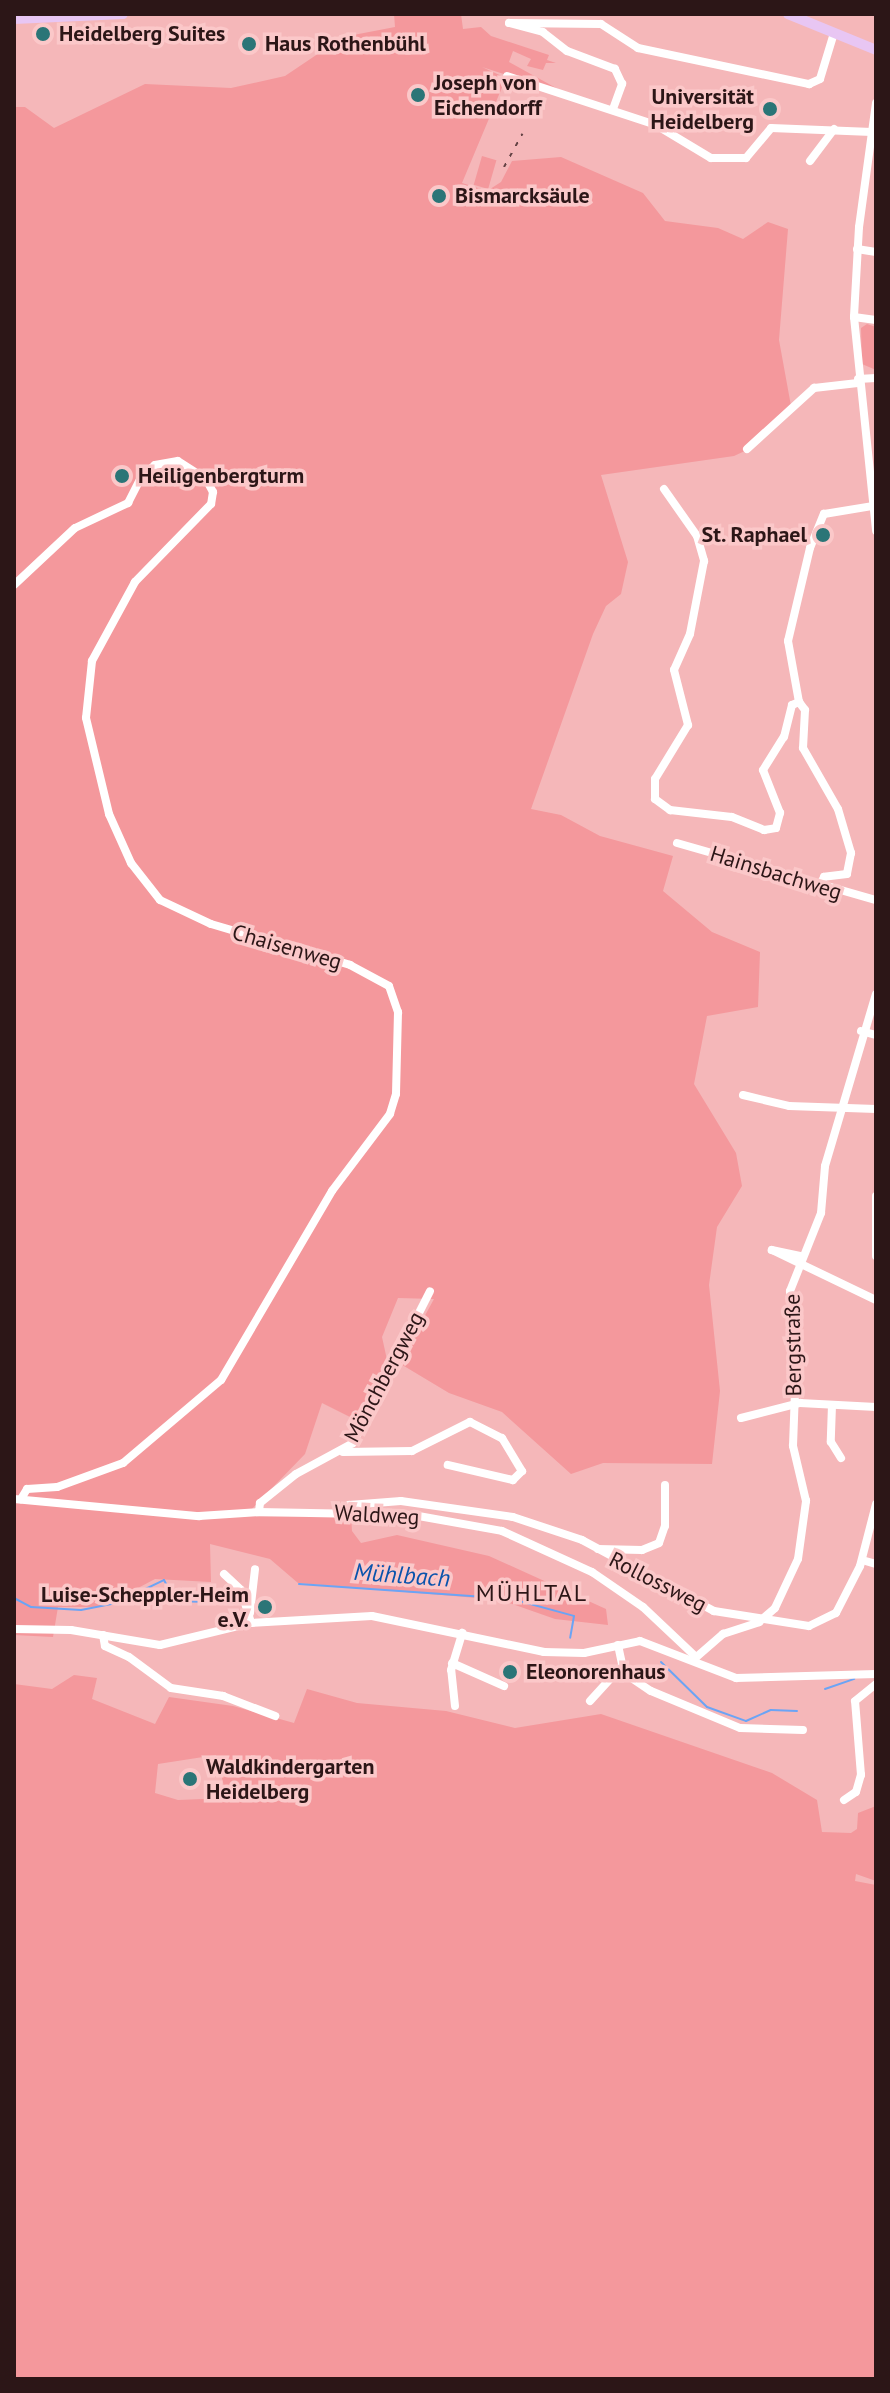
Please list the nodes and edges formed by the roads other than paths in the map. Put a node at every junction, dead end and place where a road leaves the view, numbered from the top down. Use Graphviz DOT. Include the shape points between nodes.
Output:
graph roads {
  1 [pos="123,14"];
  2 [pos="788,14"];
  3 [pos="14,19"];
  4 [pos="834,33"];
  5 [pos="876,50"];
  6 [pos="507,76"];
  7 [pos="876,103"];
  8 [pos="613,109"];
  9 [pos="830,129"];
  10 [pos="872,138"];
  11 [pos="810,161"];
  12 [pos="866,175"];
  13 [pos="876,177"];
  14 [pos="857,249"];
  15 [pos="876,252"];
  16 [pos="854,317"];
  17 [pos="876,320"];
  18 [pos="876,378"];
  19 [pos="858,381"];
  20 [pos="747,449"];
  21 [pos="664,489"];
  22 [pos="873,506"];
  23 [pos="875,516"];
  24 [pos="876,531"];
  25 [pos="14,585"];
  26 [pos="799,702"];
  27 [pos="677,843"];
  28 [pos="819,887"];
  29 [pos="876,900"];
  30 [pos="876,994"];
  31 [pos="861,1031"];
  32 [pos="876,1035"];
  33 [pos="743,1095"];
  34 [pos="841,1106"];
  35 [pos="876,1109"];
  36 [pos="876,1196"];
  37 [pos="876,1256"];
  38 [pos="798,1262"];
  39 [pos="430,1291"];
  40 [pos="876,1299"];
  41 [pos="876,1306"];
  42 [pos="832,1405"];
  43 [pos="876,1407"];
  44 [pos="741,1418"];
  45 [pos="343,1452"];
  46 [pos="841,1458"];
  47 [pos="448,1465"];
  48 [pos="665,1485"];
  49 [pos="18,1499"];
  50 [pos="876,1504"];
  51 [pos="259,1512"];
  52 [pos="335,1513"];
  53 [pos="598,1549"];
  54 [pos="862,1560"];
  55 [pos="876,1564"];
  56 [pos="255,1569"];
  57 [pos="224,1574"];
  58 [pos="251,1618"];
  59 [pos="763,1619"];
  60 [pos="14,1629"];
  61 [pos="462,1633"];
  62 [pos="103,1635"];
  63 [pos="686,1644"];
  64 [pos="618,1645"];
  65 [pos="676,1655"];
  66 [pos="694,1658"];
  67 [pos="452,1663"];
  68 [pos="621,1667"];
  69 [pos="876,1674"];
  70 [pos="876,1684"];
  71 [pos="504,1686"];
  72 [pos="590,1701"];
  73 [pos="455,1706"];
  74 [pos="275,1716"];
  75 [pos="803,1730"];
  76 [pos="844,1800"];
  1 -- 3 [label="main road"];
  2 -- 4 [label="main road"];
  4 -- 5 [label="main road"];
  4 -- 8 [label="street" via="820,79 809,84 638,48 601,24 509,23 543,32 567,51 615,69 622,84"];
  6 -- 8 [label="street"];
  7 -- 10 [label="street"];
  8 -- 9 [label="street" via="669,131 703,156 719,158 749,156 769,129"];
  9 -- 10 [label="street"];
  9 -- 11 [label="street"];
  10 -- 12 [label="street"];
  12 -- 13 [label="street"];
  12 -- 14 [label="street"];
  14 -- 15 [label="street"];
  14 -- 16 [label="street"];
  16 -- 17 [label="street"];
  16 -- 19 [label="street"];
  18 -- 19 [label="street"];
  19 -- 20 [label="street" via="814,388"];
  19 -- 22 [label="street"];
  21 -- 26 [label="street" via="697,536 704,561 690,634 674,670 688,725 655,779 658,802 673,811 776,828 780,816 764,782 764,768 786,735 792,705"];
  22 -- 23 [label="street"];
  22 -- 26 [label="street" via="826,513 810,548 788,641"];
  23 -- 24 [label="street"];
  25 -- 49 [label="street, Chaisenweg" via="75,528 128,503 138,482 155,465 178,461 199,473 214,495 204,513 135,582 92,661 86,718 114,829 143,881 173,909 334,958 389,986 398,1004 396,1094 387,1119 332,1191 267,1310 214,1387 123,1463 66,1484 27,1489"];
  26 -- 28 [label="street" via="805,712 803,748 838,809 851,853 845,876 824,877"];
  27 -- 28 [label="street, Hainsbachweg"];
  28 -- 29 [label="street, Hainsbachweg"];
  30 -- 31 [label="street, Bergstraße"];
  31 -- 32 [label="street"];
  31 -- 34 [label="street, Bergstraße"];
  33 -- 34 [label="street" via="789,1106"];
  34 -- 35 [label="street"];
  34 -- 38 [label="street, Bergstraße" via="825,1166 822,1210"];
  36 -- 37 [label="street"];
  38 -- 40 [label="street" via="772,1250"];
  38 -- 59 [label="street, Bergstraße" via="788,1310 796,1347 794,1452 806,1501 804,1536 785,1591"];
  39 -- 45 [label="street, Mönchbergweg" via="358,1434"];
  40 -- 41 [label="street"];
  42 -- 43 [label="street"];
  42 -- 44 [label="street" via="800,1403"];
  42 -- 46 [label="street" via="831,1442"];
  45 -- 47 [label="street" via="412,1451 470,1422 496,1433 522,1467 513,1480"];
  45 -- 51 [label="street, Mönchbergweg" via="296,1474 260,1503"];
  48 -- 53 [label="street" via="665,1526 659,1543 642,1550"];
  49 -- 51 [label="street, Waldweg" via="185,1515"];
  50 -- 54 [label="street, Rollossweg"];
  51 -- 52 [label="street, Waldweg"];
  52 -- 53 [label="street" via="360,1503 434,1504 513,1517"];
  52 -- 63 [label="street, Waldweg" via="413,1515 511,1533 592,1572"];
  53 -- 59 [label="street, Rollossweg" via="714,1611"];
  54 -- 55 [label="street"];
  54 -- 59 [label="street, Rollossweg" via="827,1621 809,1626"];
  56 -- 58 [label="street"];
  57 -- 58 [label="street" via="239,1587"];
  58 -- 61 [label="street" via="372,1616"];
  58 -- 62 [label="street" via="176,1644"];
  59 -- 66 [label="street" via="723,1634"];
  60 -- 62 [label="street"];
  61 -- 64 [label="street" via="544,1652 576,1654"];
  61 -- 67 [label="street"];
  62 -- 74 [label="street" via="105,1646 171,1688 223,1696"];
  63 -- 65 [label="street"];
  63 -- 66 [label="street, Waldweg"];
  64 -- 65 [label="street" via="637,1640"];
  64 -- 68 [label="street"];
  65 -- 66 [label="street"];
  66 -- 69 [label="street" via="727,1676 750,1680"];
  67 -- 71 [label="street"];
  67 -- 73 [label="street"];
  68 -- 72 [label="street"];
  68 -- 75 [label="street" via="644,1687 732,1725"];
  70 -- 76 [label="street" via="855,1701 861,1775 856,1792"];
}
